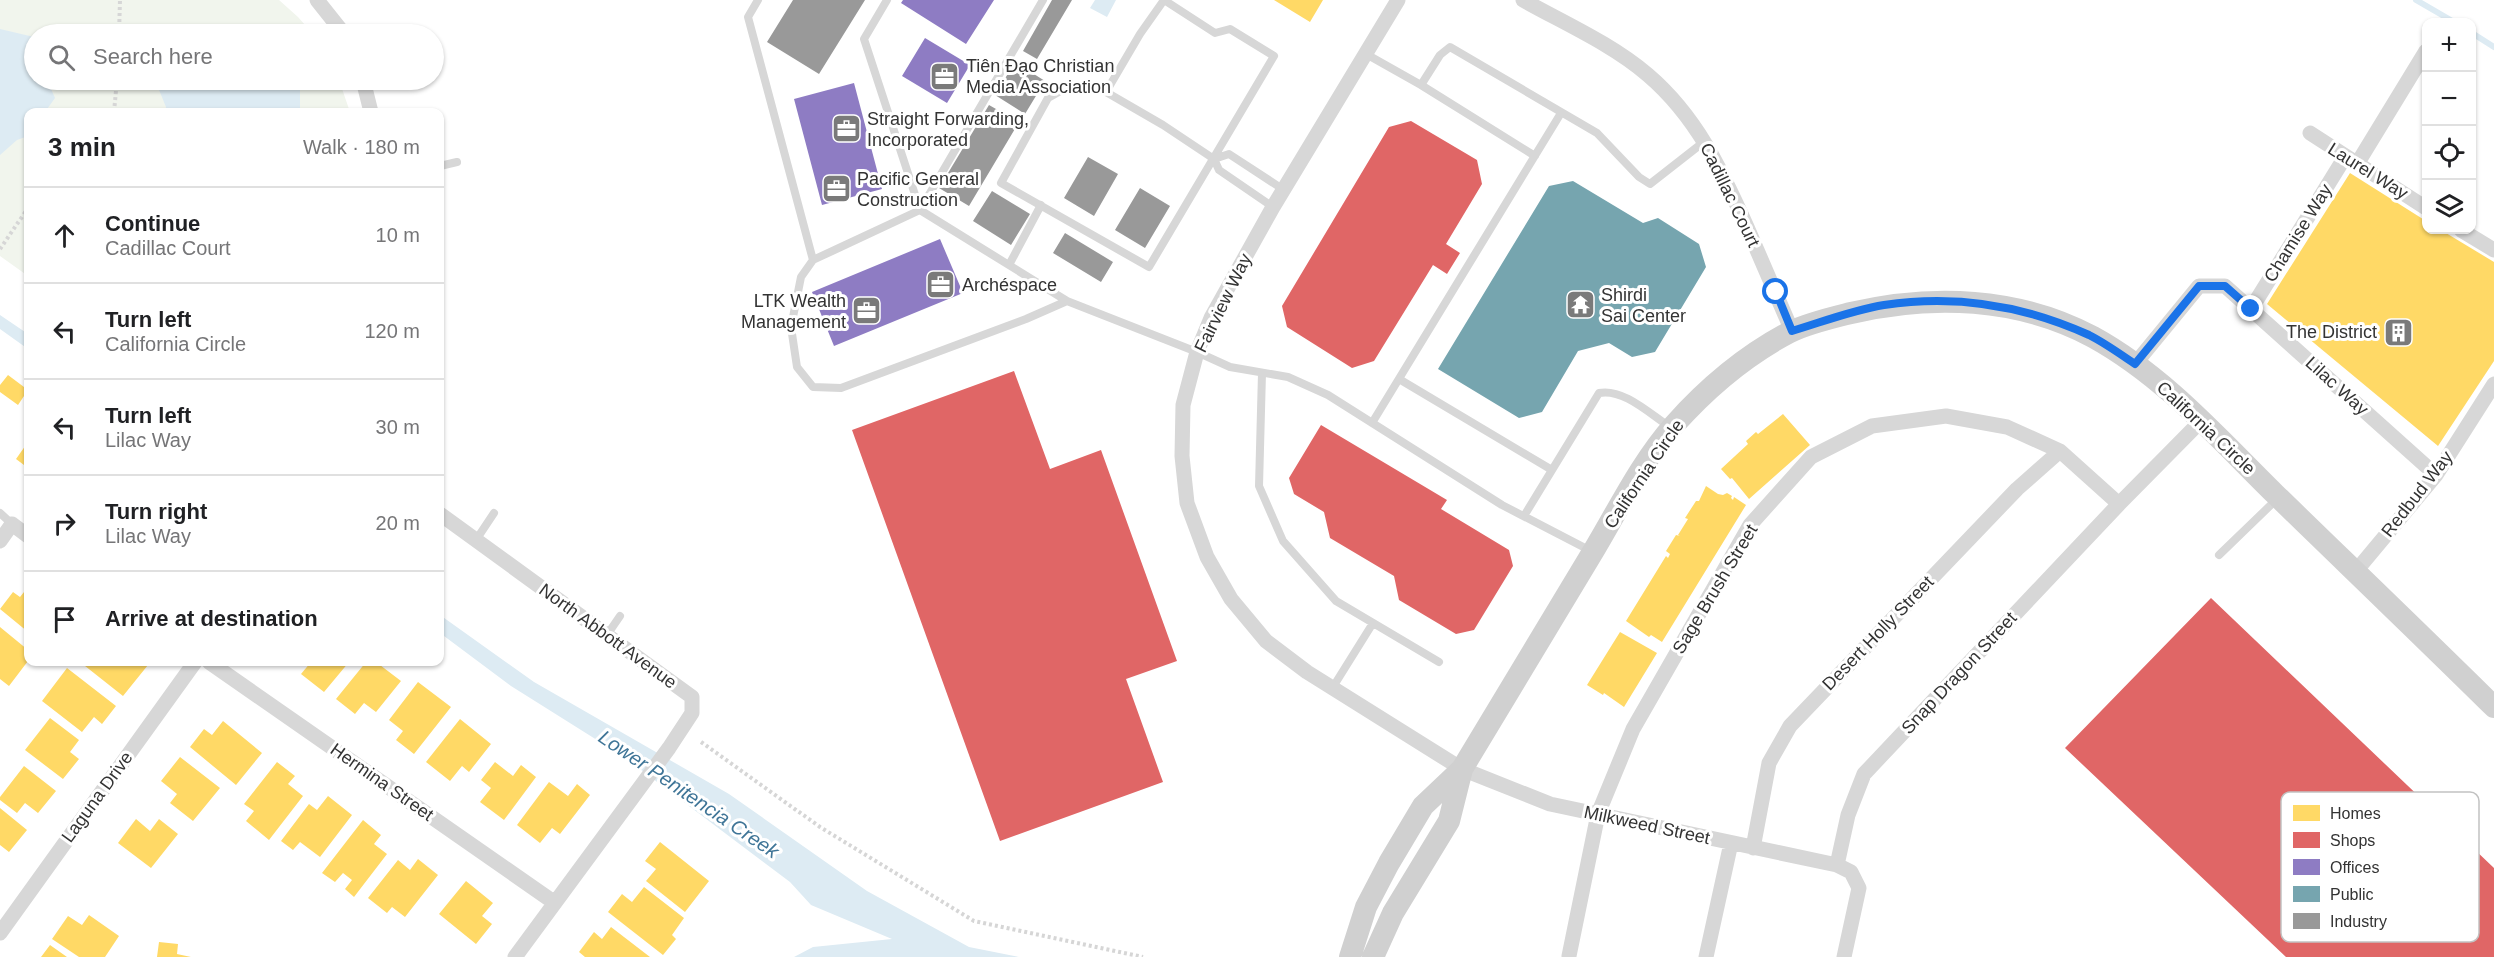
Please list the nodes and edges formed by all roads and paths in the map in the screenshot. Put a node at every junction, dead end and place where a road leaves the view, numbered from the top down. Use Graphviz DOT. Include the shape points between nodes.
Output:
graph roads {
  1 [pos="120,0"];
  2 [pos="317,0"];
  3 [pos="758,0"];
  4 [pos="887,0"];
  5 [pos="1042,0"];
  6 [pos="1164,0"];
  7 [pos="1398,0"];
  8 [pos="1522,0"];
  9 [pos="119,24"];
  10 [pos="336,24"];
  11 [pos="1366,54"];
  12 [pos="2422,58"];
  13 [pos="1421,85"];
  14 [pos="116,90"];
  15 [pos="366,90"];
  16 [pos="1106,92"];
  17 [pos="114,108"];
  18 [pos="370,108"];
  19 [pos="1561,112"];
  20 [pos="2310,133"];
  21 [pos="1705,141"];
  22 [pos="1535,156"];
  23 [pos="1214,159"];
  24 [pos="2351,161"];
  25 [pos="457,162"];
  26 [pos="444,165"];
  27 [pos="1284,190"];
  28 [pos="1041,205"];
  29 [pos="2422,205"];
  30 [pos="1273,207"];
  31 [pos="920,210"];
  32 [pos="24,214"];
  33 [pos="2469,234"];
  34 [pos="2493,246"];
  35 [pos="0,249"];
  36 [pos="813,260"];
  37 [pos="1009,265"];
  38 [pos="1066,301"];
  39 [pos="2251,309"];
  40 [pos="1792,331"];
  41 [pos="1197,352"];
  42 [pos="2135,364"];
  43 [pos="1262,373"];
  44 [pos="1399,379"];
  45 [pos="2494,384"];
  46 [pos="2201,421"];
  47 [pos="1372,423"];
  48 [pos="1672,428"];
  49 [pos="2060,451"];
  50 [pos="1552,470"];
  51 [pos="2436,475"];
  52 [pos="2279,497"];
  53 [pos="2119,504"];
  54 [pos="0,513"];
  55 [pos="494,513"];
  56 [pos="1524,516"];
  57 [pos="444,517"];
  58 [pos="12,524"];
  59 [pos="24,533"];
  60 [pos="476,540"];
  61 [pos="0,541"];
  62 [pos="1593,552"];
  63 [pos="2220,555"];
  64 [pos="2356,571"];
  65 [pos="620,616"];
  66 [pos="1373,623"];
  67 [pos="607,635"];
  68 [pos="1439,662"];
  69 [pos="192,666"];
  70 [pos="215,666"];
  71 [pos="1333,687"];
  72 [pos="2494,706"];
  73 [pos="701,742"];
  74 [pos="1462,769"];
  75 [pos="1598,814"];
  76 [pos="1731,843"];
  77 [pos="1753,848"];
  78 [pos="1837,865"];
  79 [pos="555,903"];
  80 [pos="0,933"];
  81 [pos="1569,956"];
  82 [pos="515,957"];
  83 [pos="1143,957"];
  84 [pos="1350,957"];
  85 [pos="1373,957"];
  86 [pos="1706,957"];
  87 [pos="1844,957"];
  1 -- 9 [label="path"];
  2 -- 10 [label="street"];
  3 -- 36 [label="lane" via="748,17"];
  4 -- 31 [label="lane" via="864,39"];
  5 -- 31 [label="lane"];
  6 -- 16 [label="lane"];
  6 -- 23 [label="lane" via="1215,33 1230,29 1274,56"];
  7 -- 11 [label="street, Fairview Way"];
  8 -- 21 [label="street, Cadillac Court" via="1619,54 1646,74 1672,98"];
  11 -- 13 [label="lane"];
  11 -- 27 [label="street, Fairview Way"];
  12 -- 24 [label="street, Chamise Way"];
  13 -- 19 [label="lane" via="1450,46"];
  13 -- 22 [label="lane"];
  14 -- 17 [label="path"];
  15 -- 18 [label="street"];
  16 -- 23 [label="lane"];
  16 -- 28 [label="lane" via="1071,85 1048,98 1001,183"];
  19 -- 21 [label="lane" via="1598,133 1650,184"];
  19 -- 22 [label="lane"];
  20 -- 24 [label="street, Laurel Way"];
  21 -- 40 [label="street, Cadillac Court"];
  22 -- 44 [label="lane"];
  23 -- 27 [label="lane" via="1228,154"];
  23 -- 28 [label="lane" via="1149,267"];
  23 -- 30 [label="lane" via="1219,170"];
  24 -- 29 [label="street, Laurel Way"];
  24 -- 39 [label="street, Chamise Way"];
  25 -- 26 [label="lane"];
  27 -- 30 [label="street, Fairview Way"];
  28 -- 37 [label="lane"];
  30 -- 41 [label="street, Fairview Way" via="1211,318"];
  31 -- 36 [label="lane"];
  31 -- 37 [label="lane"];
  32 -- 35 [label="path"];
  33 -- 34 [label="street"];
  36 -- 38 [label="lane" via="801,278 791,327 797,367 813,387 841,388"];
  37 -- 38 [label="lane"];
  38 -- 41 [label="lane"];
  39 -- 42 [label="street, Lilac Way" via="2225,286 2199,286"];
  39 -- 51 [label="street, Lilac Way"];
  40 -- 42 [label="street, California Circle" via="1884,305 1939,300 1990,303 2041,316 2090,336"];
  40 -- 48 [label="street, California Circle" via="1708,389"];
  41 -- 43 [label="lane" via="1230,367"];
  41 -- 71 [label="street, Fairview Way" via="1183,405 1182,456 1187,504 1207,557 1231,599 1266,640 1291,662"];
  42 -- 46 [label="street, California Circle"];
  43 -- 47 [label="lane" via="1288,377 1328,395"];
  43 -- 66 [label="lane" via="1259,486 1283,541 1335,601"];
  44 -- 47 [label="lane"];
  44 -- 50 [label="lane"];
  45 -- 51 [label="street, Redbud Way"];
  46 -- 52 [label="street, California Circle"];
  46 -- 53 [label="street, Snap Dragon Street"];
  47 -- 56 [label="lane"];
  48 -- 50 [label="lane" via="1620,394 1599,393"];
  48 -- 62 [label="street, California Circle"];
  49 -- 53 [label="street, Sage Brush Street"];
  49 -- 75 [label="street, Sage Brush Street" via="2007,427 1946,416 1872,426 1811,457 1750,525 1633,729"];
  49 -- 77 [label="street, Desert Holly Street" via="2017,489 1790,726 1769,763"];
  50 -- 56 [label="lane"];
  51 -- 64 [label="street, Redbud Way"];
  52 -- 63 [label="lane"];
  52 -- 64 [label="street, California Circle"];
  53 -- 78 [label="street, Snap Dragon Street" via="1864,774 1848,815"];
  54 -- 58 [label="lane"];
  55 -- 60 [label="lane"];
  56 -- 62 [label="lane"];
  57 -- 60 [label="street, North Abbott Avenue"];
  58 -- 59 [label="street"];
  58 -- 61 [label="street"];
  60 -- 67 [label="street, North Abbott Avenue"];
  62 -- 74 [label="street, California Circle"];
  64 -- 72 [label="street, California Circle"];
  65 -- 67 [label="lane"];
  66 -- 68 [label="lane"];
  66 -- 71 [label="lane"];
  67 -- 79 [label="street, North Abbott Avenue" via="692,698 692,713"];
  69 -- 80 [label="street, Laguna Drive"];
  70 -- 79 [label="street, Hermina Street"];
  71 -- 74 [label="street, Fairview Way"];
  73 -- 83 [label="path" via="820,827 974,921"];
  74 -- 75 [label="street, Milkweed Street" via="1550,804"];
  74 -- 84 [label="street, California Circle" via="1423,806 1389,863 1366,907"];
  74 -- 85 [label="street, California Circle" via="1449,821 1393,913"];
  75 -- 76 [label="street, Milkweed Street"];
  75 -- 81 [label="street, Sage Brush Street"];
  76 -- 77 [label="street, Milkweed Street"];
  76 -- 86 [label="street"];
  77 -- 78 [label="street, Milkweed Street"];
  78 -- 87 [label="street" via="1851,872 1859,888"];
  79 -- 82 [label="street, North Abbott Avenue"];
}
